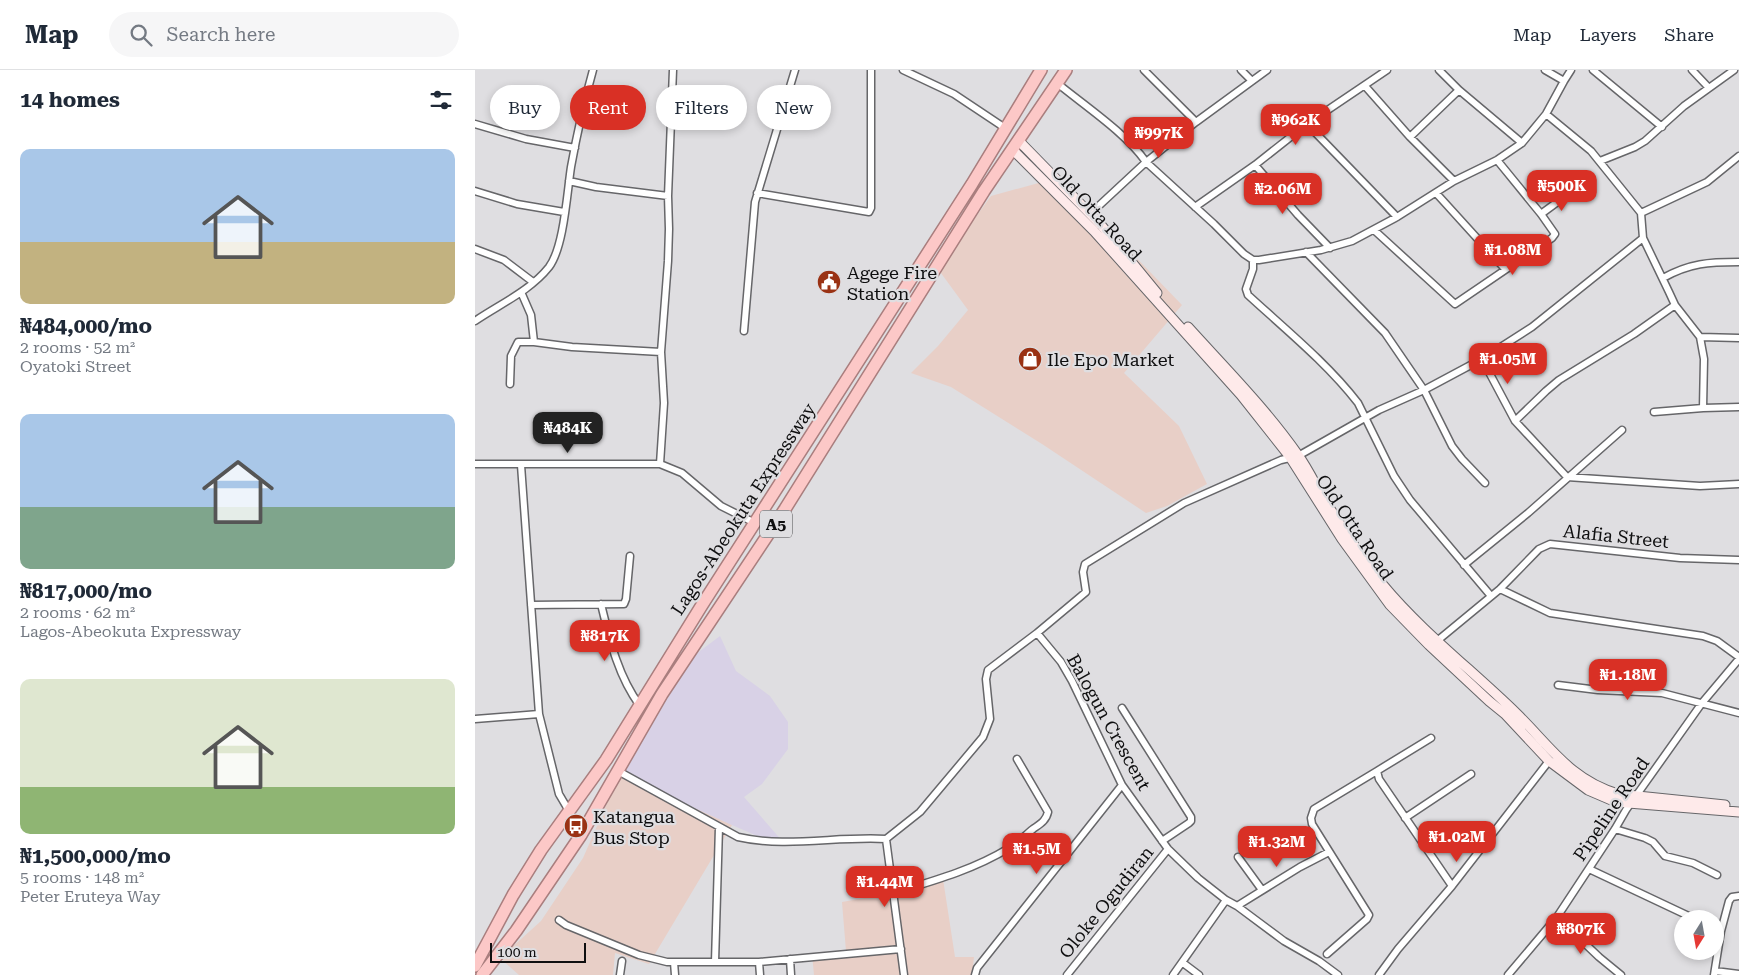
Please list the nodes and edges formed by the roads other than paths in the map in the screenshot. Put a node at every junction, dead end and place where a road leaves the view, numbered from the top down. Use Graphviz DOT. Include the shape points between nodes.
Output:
graph roads {
  1 [pos="593,70"];
  2 [pos="673,70"];
  3 [pos="795,70"];
  4 [pos="871,70"];
  5 [pos="903,70"];
  6 [pos="1041,70"];
  7 [pos="1066,70"];
  8 [pos="1145,70"];
  9 [pos="1241,70"];
  10 [pos="1267,70"];
  11 [pos="1387,70"];
  12 [pos="1439,70"];
  13 [pos="1545,70"];
  14 [pos="1571,70"];
  15 [pos="1593,70"];
  16 [pos="1692,70"];
  17 [pos="1734,70"];
  18 [pos="1252,81"];
  19 [pos="1564,81"];
  20 [pos="1057,83"];
  21 [pos="1365,86"];
  22 [pos="1709,88"];
  23 [pos="1459,90"];
  24 [pos="1546,114"];
  25 [pos="1196,122"];
  26 [pos="475,124"];
  27 [pos="1307,124"];
  28 [pos="1662,127"];
  29 [pos="1005,128"];
  30 [pos="1410,137"];
  31 [pos="1521,143"];
  32 [pos="1015,144"];
  33 [pos="575,148"];
  34 [pos="1739,156"];
  35 [pos="1497,160"];
  36 [pos="1600,161"];
  37 [pos="1146,162"];
  38 [pos="1255,165"];
  39 [pos="1454,180"];
  40 [pos="569,181"];
  41 [pos="475,191"];
  42 [pos="1436,192"];
  43 [pos="1571,192"];
  44 [pos="757,193"];
  45 [pos="668,196"];
  46 [pos="1195,207"];
  47 [pos="564,212"];
  48 [pos="1641,213"];
  49 [pos="1090,214"];
  50 [pos="1541,214"];
  51 [pos="1397,217"];
  52 [pos="1374,230"];
  53 [pos="1643,238"];
  54 [pos="1330,248"];
  55 [pos="475,249"];
  56 [pos="1306,252"];
  57 [pos="1253,260"];
  58 [pos="1739,262"];
  59 [pos="1505,268"];
  60 [pos="1663,278"];
  61 [pos="533,282"];
  62 [pos="521,292"];
  63 [pos="1675,304"];
  64 [pos="475,320"];
  65 [pos="744,331"];
  66 [pos="1700,336"];
  67 [pos="1739,338"];
  68 [pos="534,342"];
  69 [pos="661,352"];
  70 [pos="1482,359"];
  71 [pos="511,384"];
  72 [pos="1424,390"];
  73 [pos="1703,408"];
  74 [pos="1739,408"];
  75 [pos="1654,412"];
  76 [pos="1365,419"];
  77 [pos="1515,421"];
  78 [pos="1622,430"];
  79 [pos="1294,457"];
  80 [pos="475,464"];
  81 [pos="660,464"];
  82 [pos="521,465"];
  83 [pos="1567,477"];
  84 [pos="1485,483"];
  85 [pos="1739,484"];
  86 [pos="755,524"];
  87 [pos="630,556"];
  88 [pos="1739,560"];
  89 [pos="1464,565"];
  90 [pos="1500,589"];
  91 [pos="1491,596"];
  92 [pos="601,604"];
  93 [pos="531,605"];
  94 [pos="1037,633"];
  95 [pos="1437,641"];
  96 [pos="1739,658"];
  97 [pos="1558,685"];
  98 [pos="1703,703"];
  99 [pos="640,706"];
  100 [pos="1122,708"];
  101 [pos="1739,713"];
  102 [pos="539,714"];
  103 [pos="475,719"];
  104 [pos="1431,738"];
  105 [pos="1017,759"];
  106 [pos="1549,761"];
  107 [pos="618,771"];
  108 [pos="1377,771"];
  109 [pos="1471,774"];
  110 [pos="1122,785"];
  111 [pos="1634,800"];
  112 [pos="1739,806"];
  113 [pos="569,811"];
  114 [pos="1739,812"];
  115 [pos="1405,818"];
  116 [pos="719,827"];
  117 [pos="1615,829"];
  118 [pos="886,838"];
  119 [pos="1163,841"];
  120 [pos="1168,849"];
  121 [pos="1329,852"];
  122 [pos="1238,857"];
  123 [pos="1589,869"];
  124 [pos="1717,875"];
  125 [pos="1452,886"];
  126 [pos="1262,890"];
  127 [pos="893,893"];
  128 [pos="1739,896"];
  129 [pos="1226,900"];
  130 [pos="1237,906"];
  131 [pos="1676,910"];
  132 [pos="1724,914"];
  133 [pos="1557,917"];
  134 [pos="559,920"];
  135 [pos="901,949"];
  136 [pos="1327,954"];
  137 [pos="790,959"];
  138 [pos="621,960"];
  139 [pos="1716,960"];
  140 [pos="673,962"];
  141 [pos="715,962"];
  142 [pos="759,962"];
  143 [pos="1183,962"];
  144 [pos="475,966"];
  145 [pos="1715,973"];
  146 [pos="1739,974"];
  147 [pos="482,975"];
  148 [pos="620,975"];
  149 [pos="675,975"];
  150 [pos="760,975"];
  151 [pos="791,975"];
  152 [pos="904,975"];
  153 [pos="975,975"];
  154 [pos="1067,975"];
  155 [pos="1173,975"];
  156 [pos="1199,975"];
  157 [pos="1338,975"];
  158 [pos="1379,975"];
  159 [pos="1508,975"];
  160 [pos="1621,975"];
  1 -- 33 [label="street"];
  2 -- 45 [label="street"];
  3 -- 44 [label="street"];
  4 -- 44 [label="street" via="869,212"];
  5 -- 29 [label="street" via="968,102"];
  6 -- 29 [label="highway, Lagos-Abeokuta Expressway / A5"];
  7 -- 20 [label="highway, Lagos-Abeokuta Expressway / A5"];
  8 -- 25 [label="street"];
  9 -- 18 [label="street"];
  10 -- 18 [label="street"];
  11 -- 21 [label="street"];
  12 -- 23 [label="street"];
  13 -- 19 [label="street"];
  14 -- 19 [label="street"];
  15 -- 28 [label="street"];
  16 -- 22 [label="street"];
  17 -- 22 [label="street"];
  18 -- 25 [label="street"];
  19 -- 24 [label="street"];
  20 -- 32 [label="highway, Lagos-Abeokuta Expressway / A5"];
  20 -- 37 [label="street" via="1110,126"];
  21 -- 27 [label="street"];
  21 -- 30 [label="street"];
  22 -- 28 [label="street"];
  23 -- 30 [label="street"];
  23 -- 31 [label="street"];
  24 -- 31 [label="street"];
  24 -- 36 [label="street"];
  25 -- 37 [label="street"];
  26 -- 33 [label="street"];
  27 -- 38 [label="street"];
  27 -- 51 [label="street"];
  28 -- 36 [label="street" via="1641,144"];
  29 -- 86 [label="highway, Lagos-Abeokuta Expressway / A5"];
  30 -- 39 [label="street"];
  31 -- 35 [label="street"];
  32 -- 49 [label="main road"];
  32 -- 79 [label="main road, Old Otta Road"];
  32 -- 107 [label="highway, Lagos-Abeokuta Expressway / A5" via="785,509 662,694"];
  33 -- 40 [label="street"];
  34 -- 48 [label="street" via="1707,182"];
  35 -- 39 [label="street"];
  35 -- 50 [label="street"];
  36 -- 48 [label="street"];
  37 -- 46 [label="street"];
  37 -- 49 [label="street"];
  38 -- 46 [label="street"];
  38 -- 54 [label="street"];
  39 -- 42 [label="street"];
  40 -- 45 [label="street"];
  40 -- 47 [label="street"];
  41 -- 47 [label="street" via="517,204"];
  42 -- 51 [label="street"];
  42 -- 59 [label="street"];
  43 -- 50 [label="street"];
  44 -- 65 [label="street"];
  45 -- 69 [label="street" via="669,237"];
  46 -- 57 [label="street"];
  47 -- 61 [label="street" via="558,249 549,267"];
  48 -- 53 [label="street"];
  49 -- 79 [label="main road" via="1246,391"];
  50 -- 59 [label="street" via="1555,234"];
  51 -- 52 [label="street"];
  52 -- 54 [label="street"];
  52 -- 59 [label="street" via="1455,304"];
  53 -- 60 [label="street"];
  53 -- 70 [label="street" via="1532,327"];
  54 -- 56 [label="street"];
  55 -- 61 [label="street" via="504,260"];
  56 -- 57 [label="street"];
  56 -- 72 [label="street" via="1379,326"];
  57 -- 76 [label="street" via="1245,289 1248,295 1333,376 1357,403"];
  58 -- 60 [label="street" via="1694,264"];
  60 -- 63 [label="street"];
  61 -- 62 [label="street"];
  62 -- 64 [label="street"];
  62 -- 68 [label="street" via="531,315"];
  63 -- 66 [label="street"];
  63 -- 77 [label="street" via="1634,334 1559,380"];
  66 -- 67 [label="street"];
  66 -- 73 [label="street" via="1704,359"];
  68 -- 69 [label="street"];
  68 -- 71 [label="street" via="518,342 511,356"];
  69 -- 81 [label="street" via="664,403"];
  70 -- 72 [label="street"];
  70 -- 77 [label="street"];
  72 -- 76 [label="street"];
  72 -- 84 [label="street" via="1461,459"];
  73 -- 74 [label="street"];
  73 -- 75 [label="street"];
  76 -- 79 [label="street"];
  76 -- 89 [label="street" via="1410,500"];
  77 -- 83 [label="street"];
  78 -- 83 [label="street"];
  79 -- 94 [label="street" via="1184,503 1085,564 1086,592"];
  79 -- 95 [label="main road, Old Otta Road" via="1381,582"];
  79 -- 106 [label="main road, Old Otta Road" via="1342,539 1384,598 1429,645 1505,714"];
  80 -- 82 [label="street"];
  81 -- 82 [label="street"];
  81 -- 86 [label="street" via="682,473 721,506"];
  82 -- 93 [label="street"];
  83 -- 85 [label="street" via="1700,486"];
  83 -- 89 [label="street"];
  86 -- 99 [label="highway, Lagos-Abeokuta Expressway / A5"];
  87 -- 92 [label="street" via="625,603"];
  88 -- 90 [label="street, Alafia Street" via="1680,558 1550,544 1539,549"];
  89 -- 91 [label="street"];
  90 -- 91 [label="street, Alafia Street"];
  90 -- 96 [label="street" via="1550,612 1717,640"];
  91 -- 95 [label="street, Alafia Street"];
  92 -- 93 [label="street"];
  92 -- 99 [label="street" via="619,671"];
  93 -- 102 [label="street"];
  94 -- 110 [label="street, Balogun Crescent" via="1061,662"];
  94 -- 118 [label="street" via="988,670 990,719 983,738 919,812"];
  95 -- 111 [label="main road, Old Otta Road" via="1517,713 1580,777 1604,790"];
  96 -- 98 [label="street, Pipeline Road"];
  97 -- 98 [label="street" via="1662,692"];
  98 -- 101 [label="street"];
  98 -- 111 [label="street, Pipeline Road"];
  99 -- 113 [label="highway, Lagos-Abeokuta Expressway / A5"];
  100 -- 119 [label="street" via="1191,817 1189,823"];
  102 -- 103 [label="street"];
  102 -- 113 [label="street" via="559,794"];
  104 -- 108 [label="street"];
  105 -- 127 [label="street" via="1049,812 1047,817 1017,843 980,864"];
  106 -- 111 [label="main road, Old Otta Road" via="1588,790 1611,800"];
  106 -- 125 [label="street"];
  107 -- 116 [label="street"];
  107 -- 147 [label="highway, Lagos-Abeokuta Expressway / A5" via="581,835"];
  108 -- 115 [label="street"];
  108 -- 121 [label="street" via="1311,813 1312,824"];
  109 -- 115 [label="street"];
  110 -- 119 [label="street, Balogun Crescent"];
  110 -- 153 [label="street" via="1003,934"];
  111 -- 112 [label="main road, Old Otta Road"];
  111 -- 114 [label="main road, Old Otta Road"];
  111 -- 117 [label="street, Pipeline Road"];
  113 -- 144 [label="highway, Lagos-Abeokuta Expressway / A5" via="513,895"];
  115 -- 125 [label="street"];
  116 -- 118 [label="street" via="754,840"];
  116 -- 141 [label="street"];
  117 -- 123 [label="street, Pipeline Road"];
  117 -- 124 [label="street" via="1645,838 1665,856 1693,863"];
  118 -- 127 [label="street"];
  119 -- 120 [label="street, Balogun Crescent"];
  120 -- 129 [label="street, Balogun Crescent"];
  120 -- 154 [label="street, Oloke Ogudiran"];
  121 -- 126 [label="street"];
  121 -- 136 [label="street" via="1369,915"];
  122 -- 126 [label="street"];
  123 -- 131 [label="street"];
  123 -- 133 [label="street, Pipeline Road"];
  125 -- 158 [label="street"];
  126 -- 130 [label="street"];
  127 -- 135 [label="street"];
  128 -- 132 [label="street" via="1731,897"];
  129 -- 130 [label="street, Balogun Crescent"];
  129 -- 143 [label="street"];
  130 -- 157 [label="street, Balogun Crescent"];
  133 -- 159 [label="street, Pipeline Road"];
  133 -- 160 [label="street"];
  134 -- 140 [label="street" via="639,956"];
  135 -- 137 [label="street"];
  135 -- 152 [label="street"];
  137 -- 142 [label="street"];
  137 -- 151 [label="street"];
  138 -- 148 [label="street"];
  139 -- 145 [label="street"];
  140 -- 141 [label="street"];
  140 -- 149 [label="street"];
  141 -- 142 [label="street"];
  142 -- 150 [label="street"];
  143 -- 155 [label="street"];
  143 -- 156 [label="street"];
  145 -- 146 [label="street"];
}
